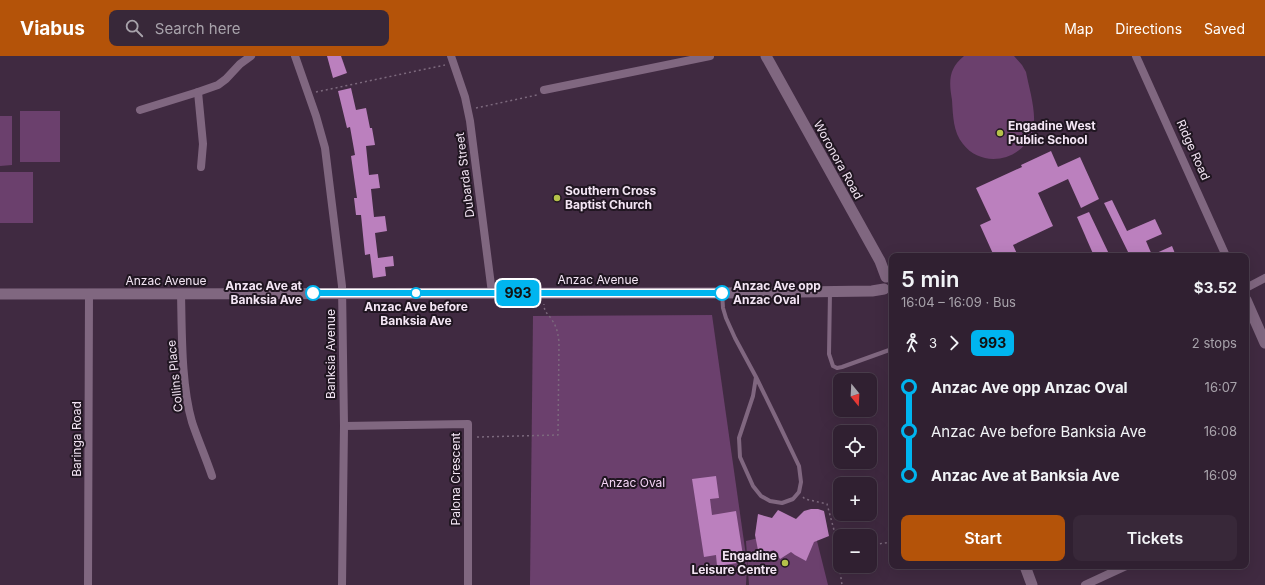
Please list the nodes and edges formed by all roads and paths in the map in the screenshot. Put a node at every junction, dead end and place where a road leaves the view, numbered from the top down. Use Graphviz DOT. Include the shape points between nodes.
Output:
graph roads {
  1 [pos="251,56"];
  2 [pos="295,56"];
  3 [pos="710,56"];
  4 [pos="766,56"];
  5 [pos="1136,56"];
  6 [pos="452,60"];
  7 [pos="544,90"];
  8 [pos="198,92"];
  9 [pos="308,94"];
  10 [pos="140,110"];
  11 [pos="468,110"];
  12 [pos="201,167"];
  13 [pos="1225,253"];
  14 [pos="889,277"];
  15 [pos="1265,278"];
  16 [pos="1249,286"];
  17 [pos="888,291"];
  18 [pos="830,292"];
  19 [pos="343,293"];
  20 [pos="492,293"];
  21 [pos="544,293"];
  22 [pos="722,293"];
  23 [pos="0,294"];
  24 [pos="89,294"];
  25 [pos="181,294"];
  26 [pos="1249,307"];
  27 [pos="1265,343"];
  28 [pos="889,350"];
  29 [pos="756,377"];
  30 [pos="344,426"];
  31 [pos="467,437"];
  32 [pos="212,476"];
  33 [pos="799,492"];
  34 [pos="834,529"];
  35 [pos="889,542"];
  36 [pos="877,544"];
  37 [pos="1026,569"];
  38 [pos="1120,569"];
  39 [pos="840,573"];
  40 [pos="88,585"];
  41 [pos="342,585"];
  42 [pos="468,585"];
  43 [pos="842,585"];
  44 [pos="1032,585"];
  45 [pos="1085,585"];
  1 -- 8 [label="street" via="218,85"];
  2 -- 9 [label="street, Banksia Avenue"];
  3 -- 7 [label="street"];
  4 -- 14 [label="street, Woronora Road"];
  5 -- 13 [label="street, Ridge Road"];
  6 -- 9 [label="path"];
  6 -- 11 [label="street, Dubarda Street"];
  7 -- 11 [label="path" via="539,95"];
  8 -- 10 [label="street"];
  8 -- 12 [label="street" via="203,144"];
  9 -- 19 [label="street, Banksia Avenue" via="321,131 327,164"];
  11 -- 20 [label="street, Dubarda Street"];
  14 -- 17 [label="street" via="883,280"];
  15 -- 16 [label="street"];
  17 -- 18 [label="street, Anzac Avenue"];
  18 -- 22 [label="street, Anzac Avenue"];
  18 -- 28 [label="lane" via="829,354 832,366 842,367"];
  19 -- 20 [label="street, Anzac Avenue"];
  19 -- 25 [label="street, Anzac Avenue"];
  19 -- 30 [label="street, Banksia Avenue"];
  20 -- 21 [label="street, Anzac Avenue"];
  21 -- 22 [label="street, Anzac Avenue"];
  21 -- 31 [label="path" via="544,310 557,330 559,342 558,434"];
  22 -- 29 [label="lane" via="726,318"];
  23 -- 24 [label="street, Anzac Avenue"];
  24 -- 25 [label="street, Anzac Avenue"];
  24 -- 40 [label="street, Baringa Road"];
  25 -- 32 [label="street, Collins Place" via="183,359 189,406 192,422"];
  26 -- 27 [label="street"];
  29 -- 33 [label="lane" via="799,466 802,482"];
  29 -- 33 [label="lane" via="753,396 739,438 740,457 753,486 761,496 782,503 793,499"];
  30 -- 31 [label="street, Palona Crescent" via="468,424"];
  30 -- 41 [label="street, Banksia Avenue"];
  31 -- 42 [label="street, Palona Crescent"];
  33 -- 34 [label="path" via="805,499 827,504"];
  35 -- 36 [label="path"];
  37 -- 44 [label="street"];
  38 -- 45 [label="street"];
  39 -- 43 [label="path"];
}
